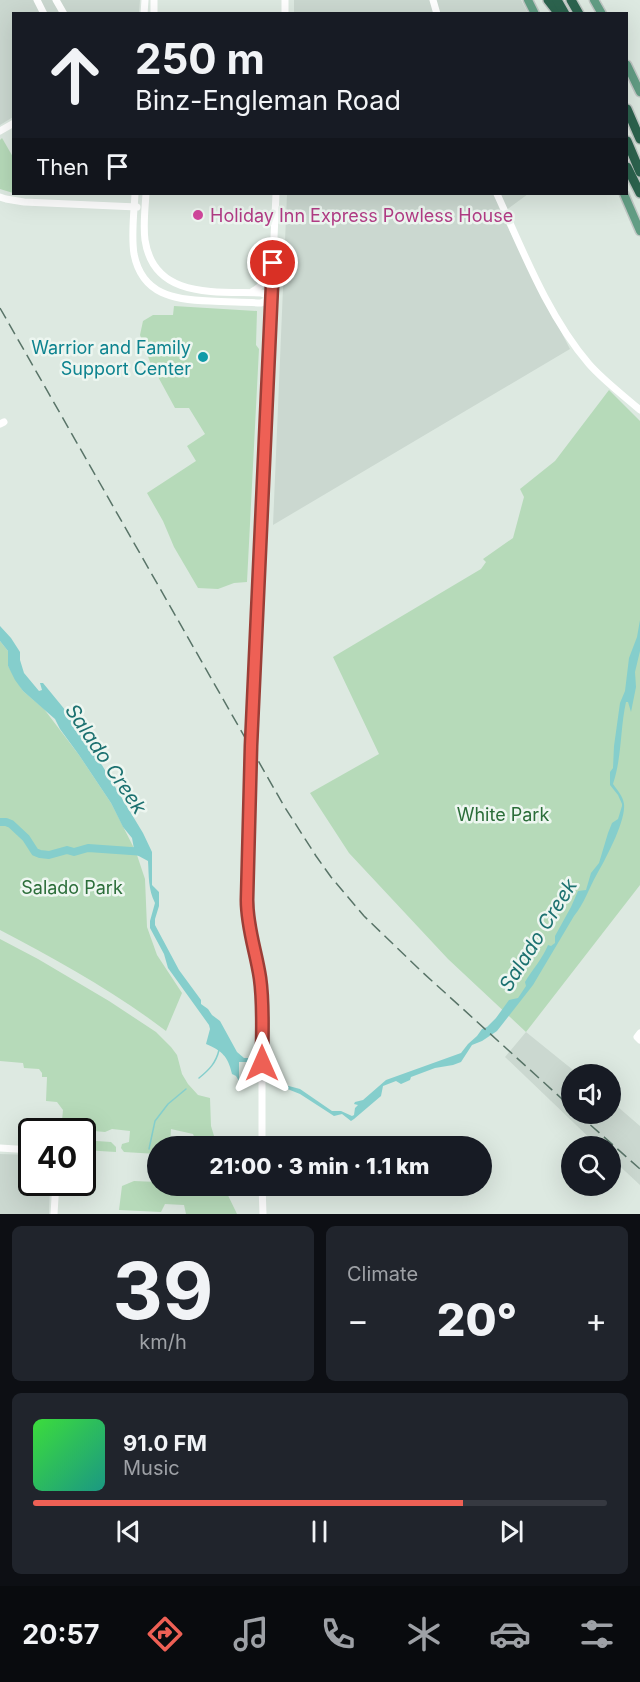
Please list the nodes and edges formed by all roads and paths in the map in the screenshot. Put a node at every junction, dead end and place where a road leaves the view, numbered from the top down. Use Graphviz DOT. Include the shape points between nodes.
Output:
graph roads {
  1 [pos="548,0"];
  2 [pos="557,12"];
  3 [pos="628,67"];
  4 [pos="640,92"];
  5 [pos="628,111"];
  6 [pos="640,139"];
  7 [pos="628,143"];
  8 [pos="628,169"];
  9 [pos="640,172"];
  10 [pos="640,193"];
  11 [pos="135,195"];
  12 [pos="146,195"];
  13 [pos="276,195"];
  14 [pos="497,195"];
  15 [pos="624,195"];
  16 [pos="0,197"];
  17 [pos="135,207"];
  18 [pos="145,207"];
  19 [pos="640,231"];
  20 [pos="273,263"];
  21 [pos="249,293"];
  22 [pos="272,298"];
  23 [pos="640,410"];
  24 [pos="262,1136"];
  25 [pos="0,1148"];
  26 [pos="18,1149"];
  27 [pos="55,1196"];
  28 [pos="263,1196"];
  29 [pos="54,1214"];
  30 [pos="264,1214"];
  1 -- 2 [label="highway"];
  3 -- 4 [label="main road"];
  5 -- 6 [label="highway"];
  7 -- 9 [label="highway"];
  8 -- 10 [label="highway"];
  11 -- 17 [label="street"];
  12 -- 18 [label="street"];
  13 -- 20 [label="street"];
  14 -- 23 [label="street" via="567,334 590,365"];
  15 -- 19 [label="main road"];
  16 -- 17 [label="street" via="24,202"];
  17 -- 18 [label="street"];
  17 -- 22 [label="street" via="135,257 154,288 186,300 261,303"];
  18 -- 21 [label="street" via="147,249 164,275 191,290"];
  20 -- 21 [label="street" via="258,289"];
  20 -- 22 [label="street"];
  21 -- 22 [label="street"];
  22 -- 24 [label="street" via="247,891 248,925 263,1002"];
  25 -- 26 [label="street"];
  27 -- 29 [label="street"];
  28 -- 30 [label="street"];
}
